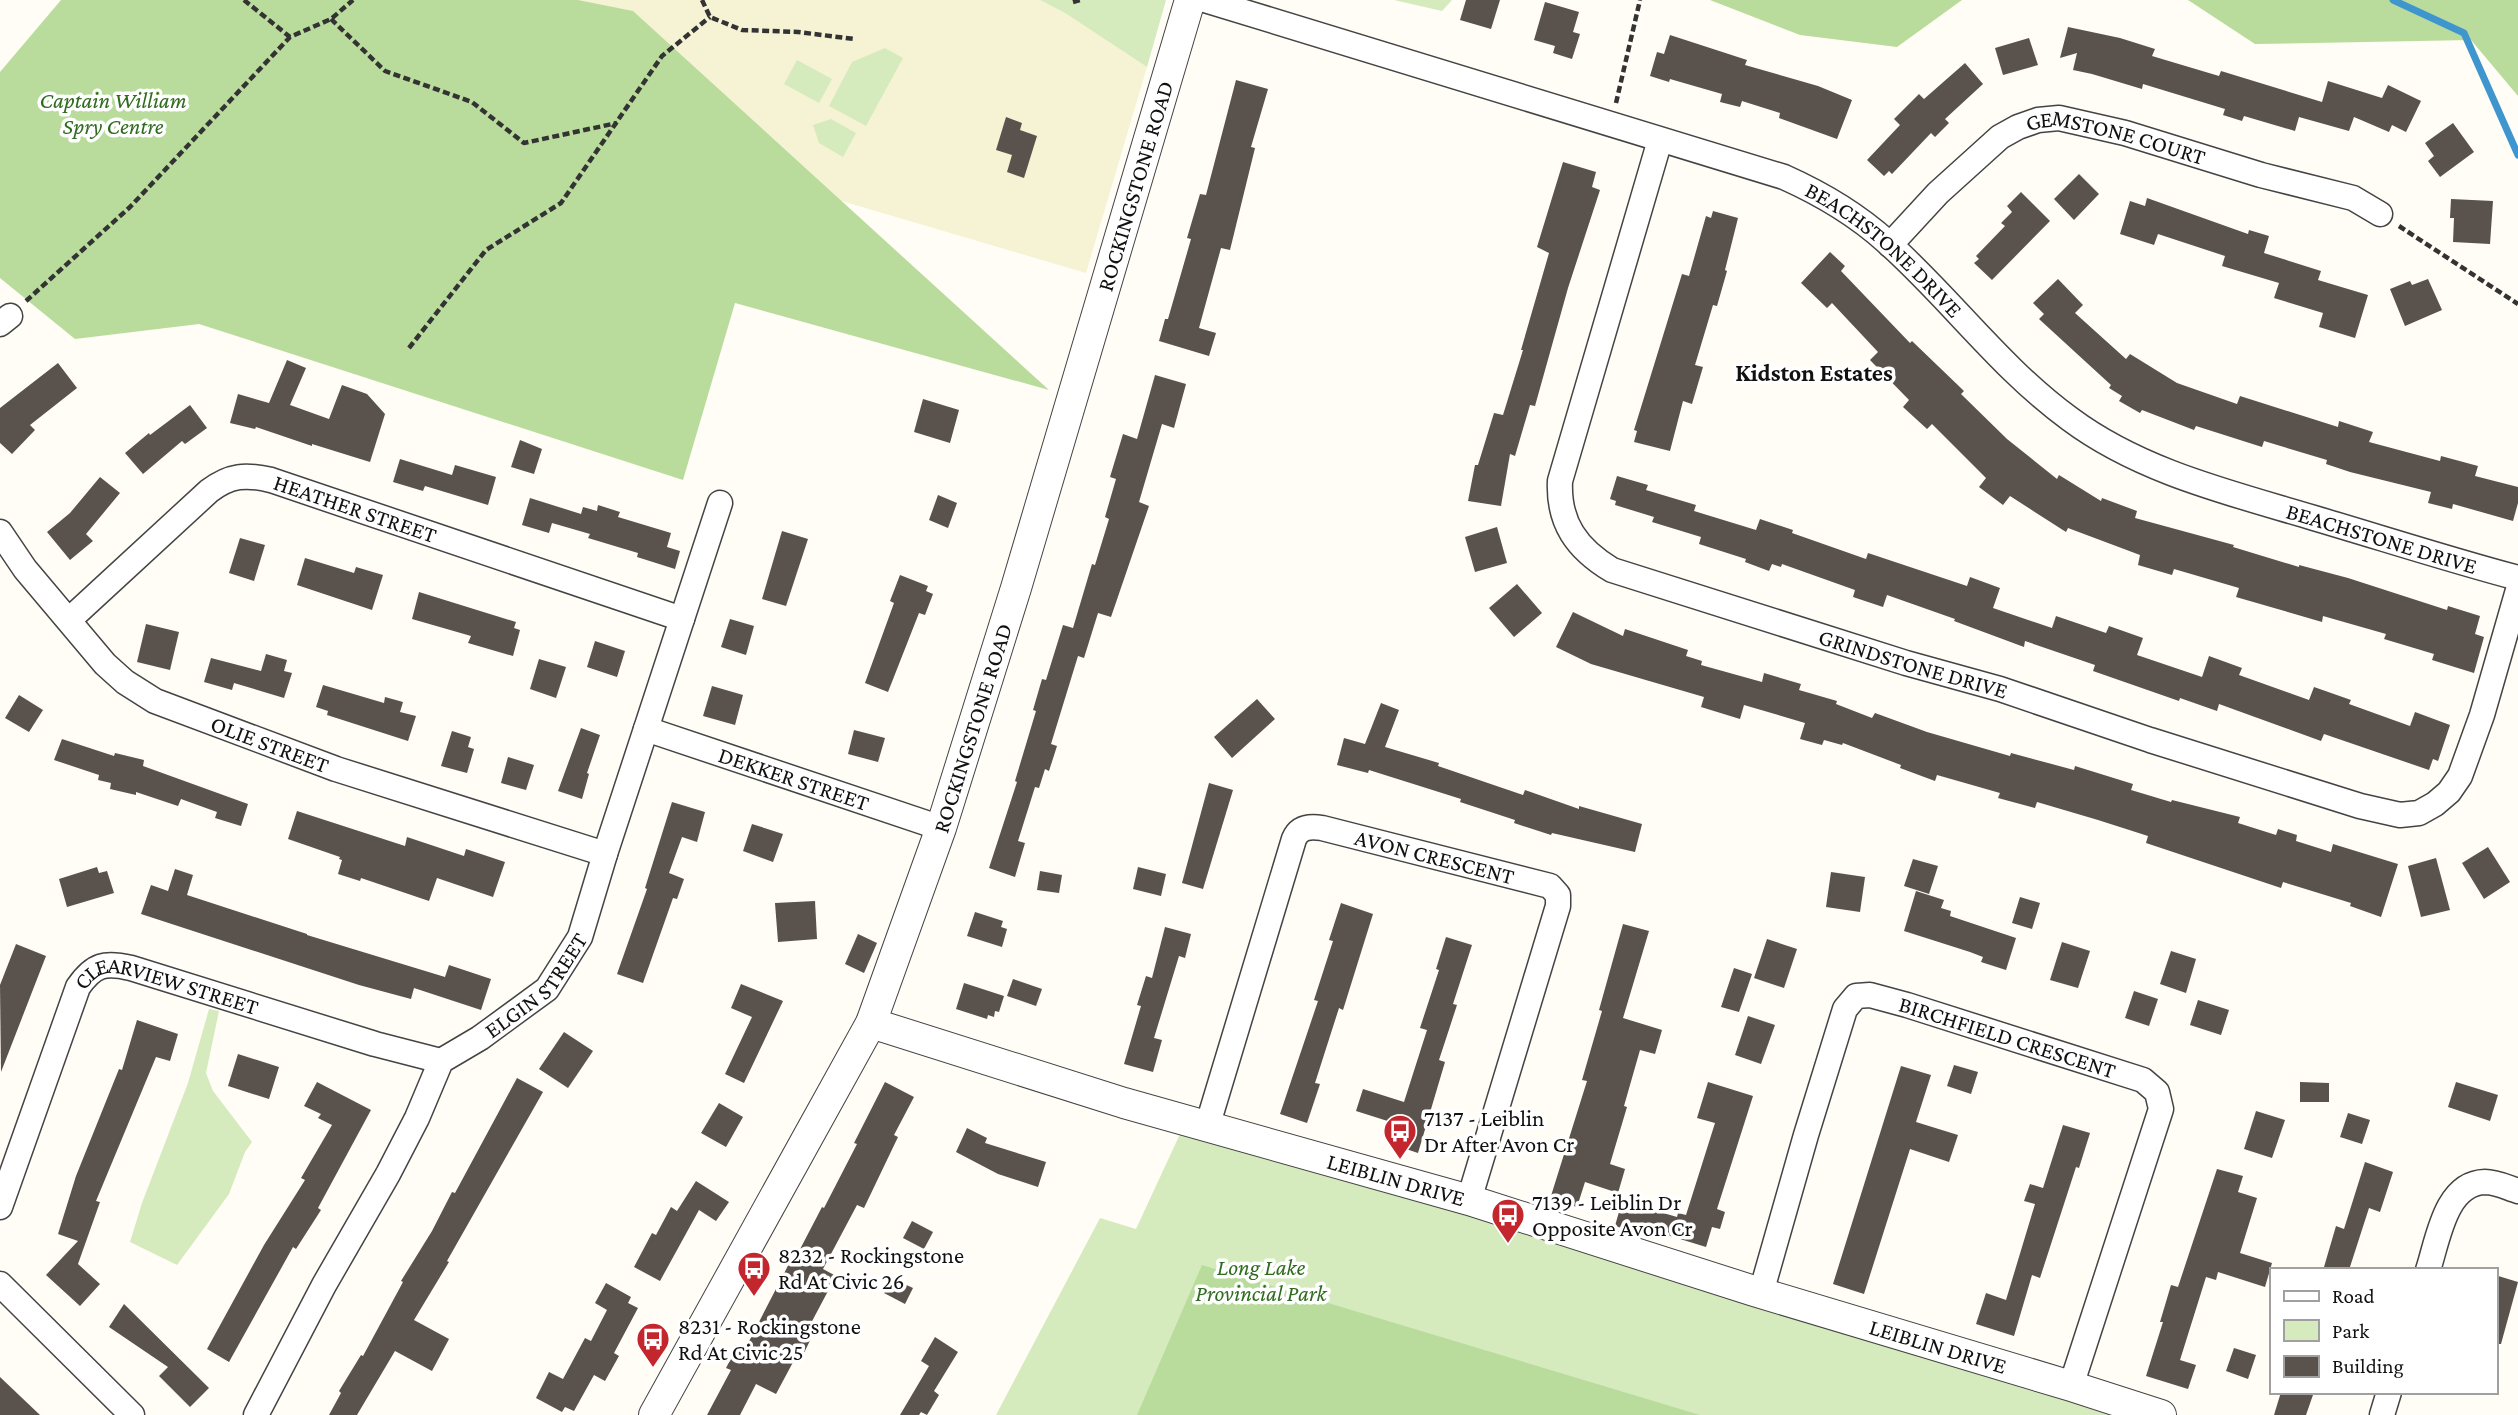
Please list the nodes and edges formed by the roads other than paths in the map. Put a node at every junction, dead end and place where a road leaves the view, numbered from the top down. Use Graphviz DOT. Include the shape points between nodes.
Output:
graph roads {
  1 [pos="1190,0"];
  2 [pos="1205,0"];
  3 [pos="1660,140"];
  4 [pos="2380,214"];
  5 [pos="1890,245"];
  6 [pos="720,503"];
  7 [pos="0,532"];
  8 [pos="2518,578"];
  9 [pos="2518,590"];
  10 [pos="682,619"];
  11 [pos="69,620"];
  12 [pos="646,729"];
  13 [pos="941,828"];
  14 [pos="605,854"];
  15 [pos="871,1023"];
  16 [pos="441,1061"];
  17 [pos="1207,1127"];
  18 [pos="2518,1191"];
  19 [pos="1469,1200"];
  20 [pos="0,1207"];
  21 [pos="2429,1268"];
  22 [pos="0,1284"];
  23 [pos="1761,1293"];
  24 [pos="2071,1386"];
  25 [pos="2388,1394"];
  26 [pos="132,1415"];
  27 [pos="256,1415"];
  28 [pos="654,1415"];
  29 [pos="2161,1415"];
  30 [pos="2382,1415"];
  1 -- 13 [label="street, ROCKINGSTONE ROAD"];
  2 -- 3 [label="street, BEACHSTONE DRIVE"];
  3 -- 5 [label="street, BEACHSTONE DRIVE" via="1754,167 1812,190"];
  3 -- 9 [label="street, GRINDSTONE DRIVE" via="1560,481 1571,534 1592,558 1612,570 2400,815 2435,804 2459,776 2476,737"];
  4 -- 5 [label="street, GEMSTONE COURT" via="2353,198 2059,118 2038,120 2000,138 1938,193"];
  5 -- 8 [label="street, BEACHSTONE DRIVE" via="2044,398 2119,450 2203,483"];
  6 -- 10 [label="street, ELGIN STREET"];
  7 -- 11 [label="street, OLIE STREET"];
  10 -- 11 [label="street, HEATHER STREET" via="252,475 230,478 209,491"];
  10 -- 12 [label="street, ELGIN STREET"];
  11 -- 14 [label="street, OLIE STREET" via="117,676 163,705 336,769"];
  12 -- 13 [label="street, DEKKER STREET"];
  12 -- 14 [label="street, ELGIN STREET"];
  13 -- 15 [label="street, ROCKINGSTONE ROAD"];
  14 -- 16 [label="street, ELGIN STREET" via="580,937 547,989"];
  15 -- 17 [label="street, LEIBLIN DRIVE"];
  15 -- 28 [label="street, ROCKINGSTONE ROAD"];
  16 -- 20 [label="street, CLEARVIEW STREET" via="105,964 78,986"];
  16 -- 27 [label="street" via="388,1174"];
  17 -- 19 [label="street, LEIBLIN DRIVE"];
  17 -- 19 [label="street, AVON CRESCENT" via="1300,830 1313,826 1550,886 1558,895 1558,906"];
  18 -- 21 [label="street" via="2485,1182 2459,1193 2447,1213"];
  19 -- 23 [label="street, LEIBLIN DRIVE"];
  22 -- 26 [label="street"];
  23 -- 24 [label="street, LEIBLIN DRIVE"];
  23 -- 24 [label="street, BIRCHFIELD CRESCENT" via="1845,1009 1856,996 1866,995 1907,1005 2143,1080 2157,1092 2161,1109"];
  24 -- 29 [label="street, LEIBLIN DRIVE"];
  25 -- 30 [label="street"];
}
